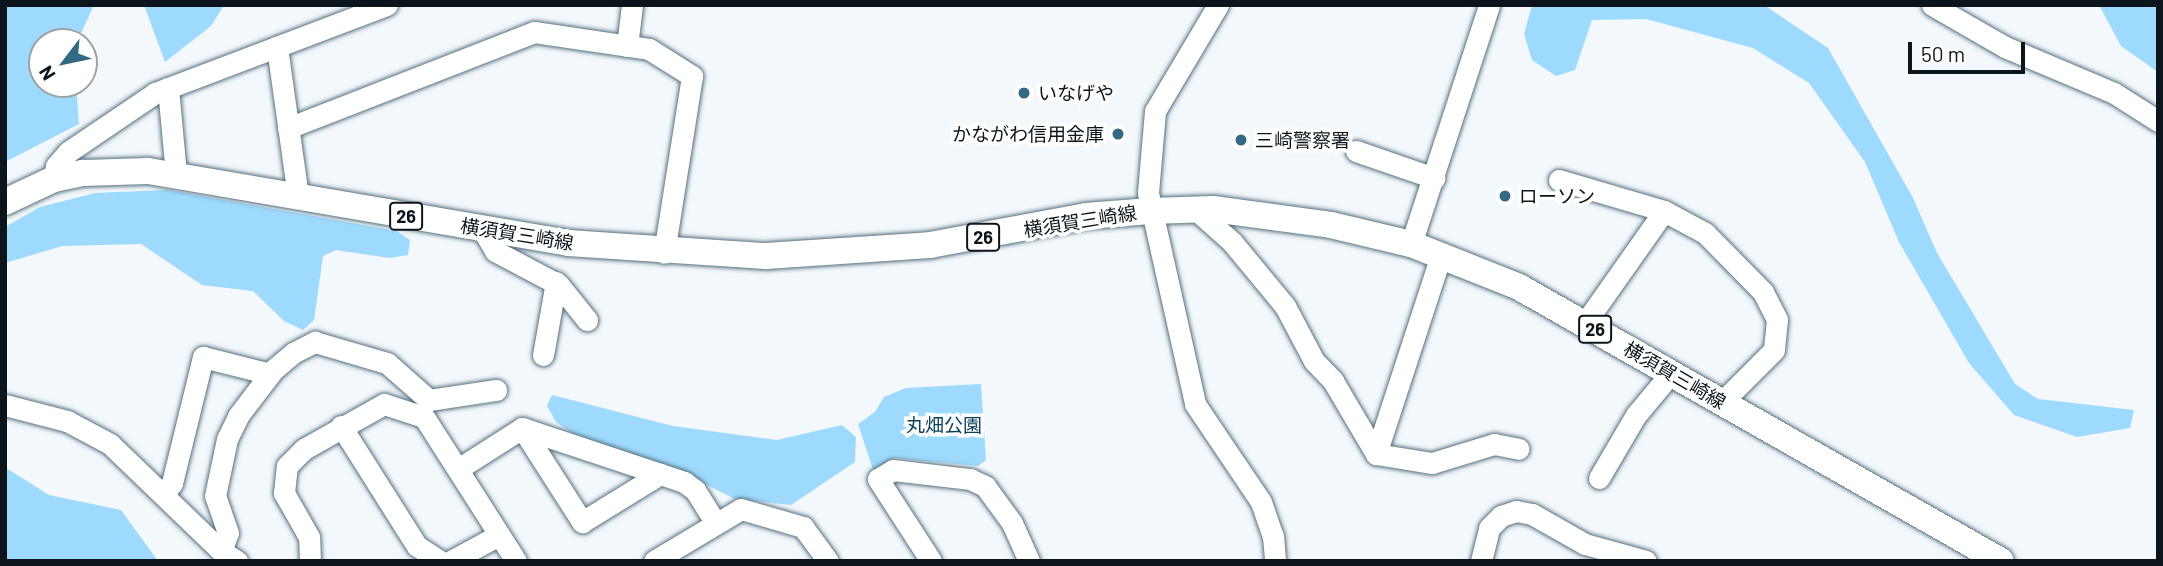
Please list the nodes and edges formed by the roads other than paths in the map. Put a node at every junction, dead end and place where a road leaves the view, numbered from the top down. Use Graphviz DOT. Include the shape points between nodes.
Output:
graph roads {
  1 [pos="387,5"];
  2 [pos="632,5"];
  3 [pos="1218,5"];
  4 [pos="1489,5"];
  5 [pos="1932,5"];
  6 [pos="627,46"];
  7 [pos="278,47"];
  8 [pos="168,88"];
  9 [pos="2158,121"];
  10 [pos="288,128"];
  11 [pos="1356,151"];
  12 [pos="176,175"];
  13 [pos="1434,178"];
  14 [pos="54,179"];
  15 [pos="1559,180"];
  16 [pos="298,197"];
  17 [pos="5,202"];
  18 [pos="1195,209"];
  19 [pos="1150,211"];
  20 [pos="1664,211"];
  21 [pos="483,230"];
  22 [pos="1412,244"];
  23 [pos="664,253"];
  24 [pos="1441,255"];
  25 [pos="556,282"];
  26 [pos="587,320"];
  27 [pos="1585,323"];
  28 [pos="542,355"];
  29 [pos="1671,373"];
  30 [pos="270,374"];
  31 [pos="496,390"];
  32 [pos="1722,402"];
  33 [pos="5,405"];
  34 [pos="341,426"];
  35 [pos="523,428"];
  36 [pos="1519,449"];
  37 [pos="1376,454"];
  38 [pos="458,469"];
  39 [pos="660,474"];
  40 [pos="1599,478"];
  41 [pos="164,495"];
  42 [pos="715,522"];
  43 [pos="499,535"];
  44 [pos="229,556"];
  45 [pos="310,561"];
  46 [pos="440,561"];
  47 [pos="451,561"];
  48 [pos="516,561"];
  49 [pos="654,561"];
  50 [pos="828,561"];
  51 [pos="931,561"];
  52 [pos="1029,561"];
  53 [pos="1275,561"];
  54 [pos="1481,561"];
  55 [pos="1646,561"];
  56 [pos="2001,561"];
  1 -- 7 [label="street"];
  2 -- 6 [label="street"];
  3 -- 19 [label="street" via="1155,111 1148,154"];
  4 -- 13 [label="street"];
  5 -- 9 [label="street" via="2005,47 2114,93"];
  6 -- 10 [label="street" via="534,32"];
  6 -- 23 [label="street" via="649,49 692,76"];
  7 -- 8 [label="street"];
  7 -- 10 [label="street"];
  8 -- 12 [label="street"];
  8 -- 14 [label="street" via="68,152 56,166"];
  10 -- 16 [label="street"];
  11 -- 13 [label="street"];
  12 -- 14 [label="main road, 横須賀三崎線 / 26" via="120,170"];
  12 -- 16 [label="main road, 横須賀三崎線 / 26"];
  13 -- 22 [label="street"];
  14 -- 17 [label="main road, 横須賀三崎線 / 26"];
  15 -- 20 [label="street"];
  16 -- 21 [label="main road, 横須賀三崎線 / 26"];
  18 -- 19 [label="main road, 横須賀三崎線 / 26"];
  18 -- 22 [label="main road, 横須賀三崎線 / 26" via="1331,225"];
  18 -- 37 [label="street" via="1232,242 1285,306 1314,361 1333,381"];
  19 -- 23 [label="main road, 横須賀三崎線 / 26" via="1086,216 964,241 861,251 766,256"];
  19 -- 53 [label="street" via="1195,404 1261,502 1273,536"];
  20 -- 27 [label="street"];
  20 -- 32 [label="street" via="1705,233 1763,292 1777,320 1774,350"];
  21 -- 23 [label="main road, 横須賀三崎線 / 26"];
  21 -- 25 [label="street" via="495,251"];
  22 -- 24 [label="main road, 横須賀三崎線 / 26"];
  24 -- 27 [label="main road, 横須賀三崎線 / 26" via="1519,287"];
  24 -- 37 [label="street"];
  25 -- 26 [label="street"];
  25 -- 28 [label="street"];
  27 -- 29 [label="main road, 横須賀三崎線 / 26"];
  29 -- 32 [label="main road, 横須賀三崎線 / 26"];
  29 -- 40 [label="street" via="1636,415"];
  30 -- 31 [label="street" via="283,360 315,342 387,363 429,400"];
  30 -- 41 [label="street" via="203,357 172,483"];
  30 -- 44 [label="street" via="238,416 223,453 215,496 228,533"];
  32 -- 56 [label="main road, 横須賀三崎線 / 26"];
  33 -- 41 [label="street" via="45,413 89,432 110,444"];
  34 -- 38 [label="street" via="376,406 404,407 424,417"];
  34 -- 45 [label="street" via="297,455 284,472 284,493 309,537"];
  34 -- 46 [label="street" via="417,546"];
  35 -- 38 [label="street"];
  35 -- 39 [label="street"];
  35 -- 39 [label="street" via="582,523"];
  36 -- 37 [label="street" via="1494,443 1432,463"];
  38 -- 43 [label="street"];
  39 -- 42 [label="street" via="695,490"];
  41 -- 44 [label="street"];
  42 -- 49 [label="street"];
  42 -- 50 [label="street" via="741,509 795,523 809,532"];
  43 -- 47 [label="street"];
  43 -- 48 [label="street"];
  51 -- 52 [label="street" via="878,479 892,470 970,479 985,486 1012,523"];
  54 -- 55 [label="street" via="1489,528 1501,516 1516,512 1532,514 1585,544"];
}
